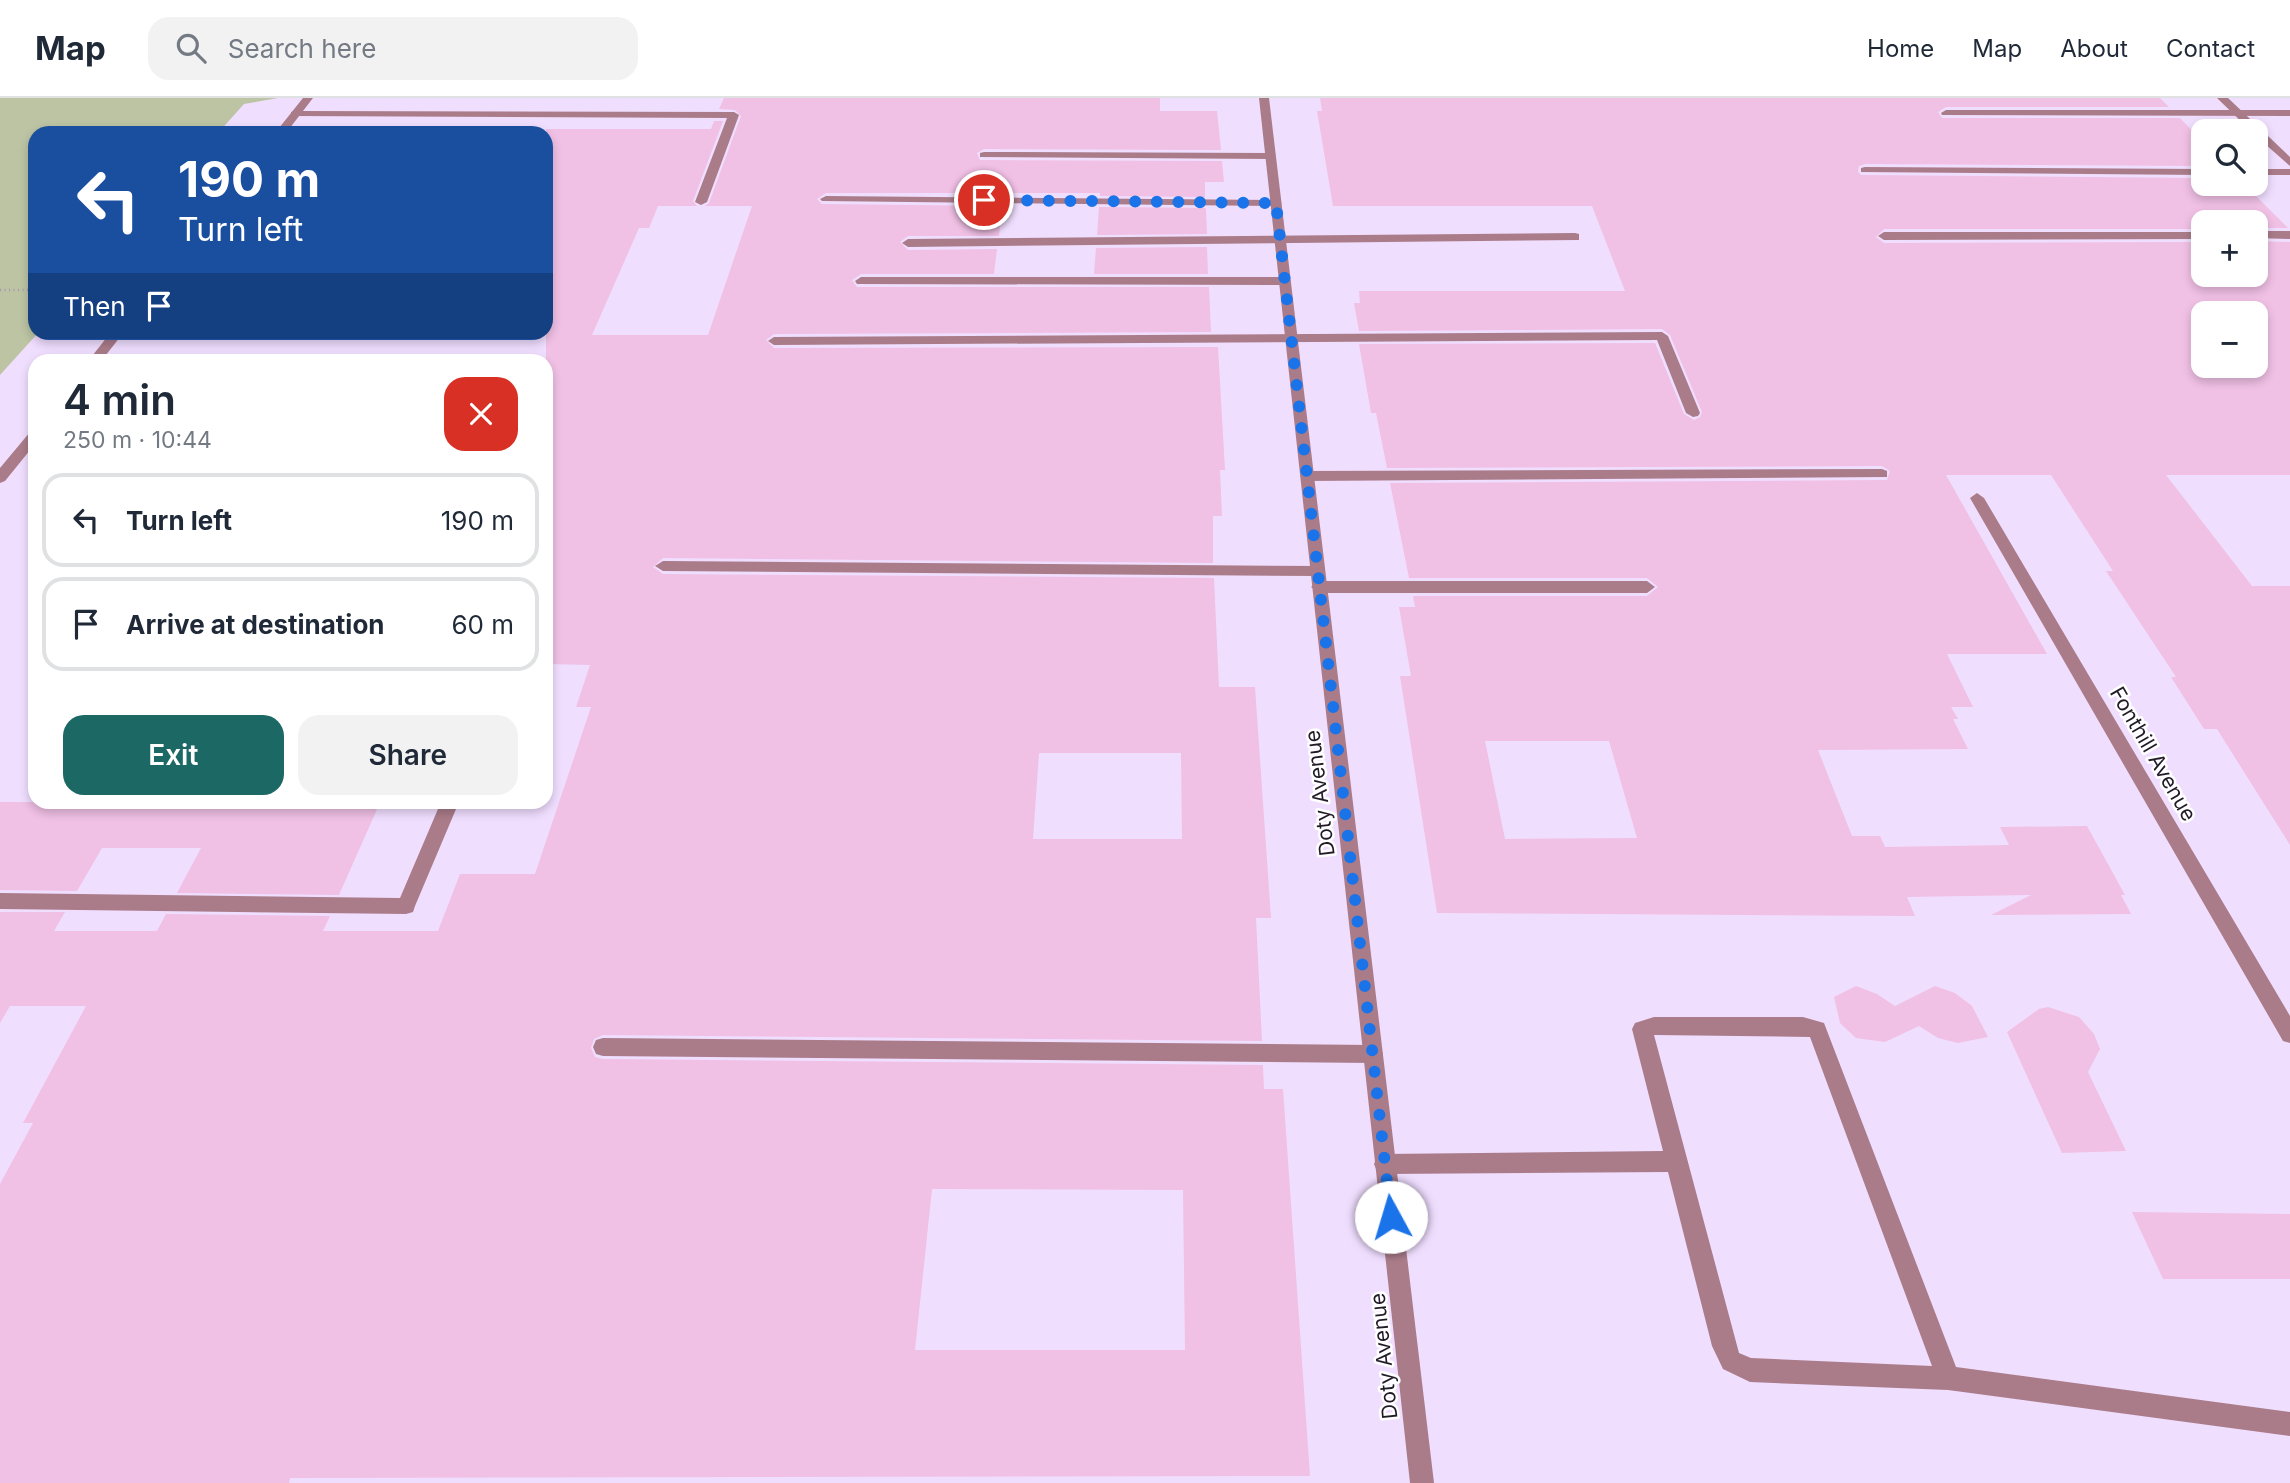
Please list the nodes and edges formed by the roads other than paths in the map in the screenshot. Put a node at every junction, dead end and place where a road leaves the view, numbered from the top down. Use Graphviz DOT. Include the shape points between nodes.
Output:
graph roads {
  1 [pos="308,98"];
  2 [pos="1264,98"];
  3 [pos="2222,98"];
  4 [pos="2237,112"];
  5 [pos="1946,113"];
  6 [pos="2290,113"];
  7 [pos="295,114"];
  8 [pos="286,126"];
  9 [pos="984,155"];
  10 [pos="1270,156"];
  11 [pos="2290,163"];
  12 [pos="1865,170"];
  13 [pos="2191,172"];
  14 [pos="2268,172"];
  15 [pos="2290,172"];
  16 [pos="826,199"];
  17 [pos="701,202"];
  18 [pos="1276,203"];
  19 [pos="2191,235"];
  20 [pos="2268,235"];
  21 [pos="2290,235"];
  22 [pos="1884,236"];
  23 [pos="1575,237"];
  24 [pos="1280,240"];
  25 [pos="908,243"];
  26 [pos="861,281"];
  27 [pos="1285,281"];
  28 [pos="1291,336"];
  29 [pos="111,340"];
  30 [pos="774,341"];
  31 [pos="100,354"];
  32 [pos="1693,413"];
  33 [pos="28,444"];
  34 [pos="1882,474"];
  35 [pos="1307,476"];
  36 [pos="0,478"];
  37 [pos="1977,498"];
  38 [pos="663,566"];
  39 [pos="1318,579"];
  40 [pos="1647,587"];
  41 [pos="447,809"];
  42 [pos="0,901"];
  43 [pos="2290,1034"];
  44 [pos="603,1047"];
  45 [pos="1373,1055"];
  46 [pos="1675,1161"];
  47 [pos="1385,1164"];
  48 [pos="1948,1378"];
  49 [pos="2290,1424"];
  50 [pos="1422,1483"];
  1 -- 7 [label="street"];
  2 -- 10 [label="street, Doty Avenue"];
  3 -- 4 [label="street"];
  4 -- 5 [label="street"];
  4 -- 6 [label="street"];
  4 -- 11 [label="street"];
  7 -- 8 [label="street"];
  7 -- 17 [label="street" via="734,115"];
  9 -- 10 [label="street"];
  10 -- 18 [label="street, Doty Avenue"];
  12 -- 13 [label="street"];
  14 -- 15 [label="street"];
  16 -- 18 [label="street"];
  18 -- 24 [label="street, Doty Avenue"];
  19 -- 22 [label="street"];
  20 -- 21 [label="street"];
  23 -- 24 [label="street"];
  24 -- 25 [label="street"];
  24 -- 27 [label="street, Doty Avenue"];
  26 -- 27 [label="street"];
  27 -- 28 [label="street, Doty Avenue"];
  28 -- 30 [label="street"];
  28 -- 32 [label="street" via="1662,336"];
  28 -- 35 [label="street, Doty Avenue"];
  29 -- 31 [label="street"];
  33 -- 36 [label="street"];
  34 -- 35 [label="street"];
  35 -- 39 [label="street, Doty Avenue"];
  37 -- 43 [label="street, Fonthill Avenue"];
  38 -- 39 [label="street"];
  39 -- 40 [label="street"];
  39 -- 45 [label="street, Doty Avenue"];
  41 -- 42 [label="street" via="406,906"];
  44 -- 45 [label="street"];
  45 -- 47 [label="street, Doty Avenue"];
  46 -- 47 [label="street"];
  46 -- 48 [label="street" via="1731,1361 1750,1370"];
  46 -- 48 [label="street" via="1642,1029 1816,1029"];
  47 -- 50 [label="street, Doty Avenue"];
  48 -- 49 [label="street"];
}
